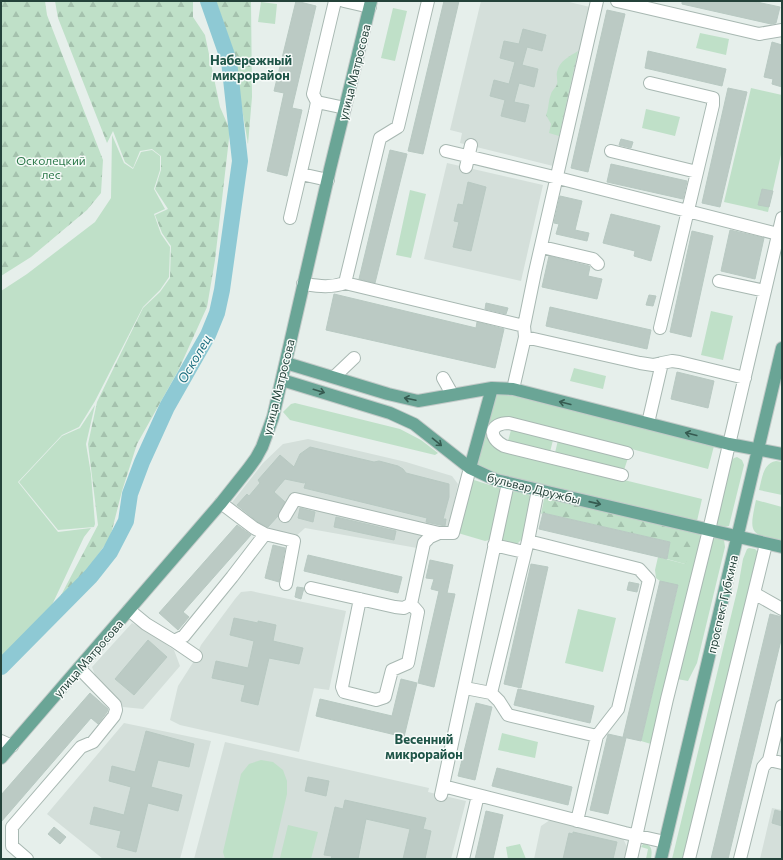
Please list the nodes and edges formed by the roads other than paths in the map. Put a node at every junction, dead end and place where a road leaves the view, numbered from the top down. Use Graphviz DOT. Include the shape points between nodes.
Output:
graph roads {
  1 [pos="334,1"];
  2 [pos="344,1"];
  3 [pos="428,1"];
  4 [pos="597,1"];
  5 [pos="617,1"];
  6 [pos="371,4"];
  7 [pos="782,30"];
  8 [pos="650,83"];
  9 [pos="317,102"];
  10 [pos="345,108"];
  11 [pos="610,151"];
  12 [pos="446,152"];
  13 [pos="697,172"];
  14 [pos="301,174"];
  15 [pos="558,178"];
  16 [pos="328,180"];
  17 [pos="688,210"];
  18 [pos="290,218"];
  19 [pos="782,218"];
  20 [pos="778,234"];
  21 [pos="542,247"];
  22 [pos="598,264"];
  23 [pos="719,281"];
  24 [pos="345,283"];
  25 [pos="304,284"];
  26 [pos="764,291"];
  27 [pos="660,328"];
  28 [pos="525,332"];
  29 [pos="782,348"];
  30 [pos="354,358"];
  31 [pos="286,362"];
  32 [pos="662,363"];
  33 [pos="334,377"];
  34 [pos="443,378"];
  35 [pos="745,378"];
  36 [pos="282,380"];
  37 [pos="492,388"];
  38 [pos="513,389"];
  39 [pos="452,394"];
  40 [pos="648,423"];
  41 [pos="729,444"];
  42 [pos="758,449"];
  43 [pos="627,453"];
  44 [pos="782,454"];
  45 [pos="470,468"];
  46 [pos="622,475"];
  47 [pos="508,483"];
  48 [pos="538,490"];
  49 [pos="221,503"];
  50 [pos="285,516"];
  51 [pos="709,530"];
  52 [pos="439,533"];
  53 [pos="265,534"];
  54 [pos="737,537"];
  55 [pos="766,544"];
  56 [pos="494,545"];
  57 [pos="526,547"];
  58 [pos="782,547"];
  59 [pos="286,584"];
  60 [pos="312,588"];
  61 [pos="754,594"];
  62 [pos="360,599"];
  63 [pos="410,604"];
  64 [pos="129,610"];
  65 [pos="782,610"];
  66 [pos="174,641"];
  67 [pos="196,656"];
  68 [pos="79,668"];
  69 [pos="465,688"];
  70 [pos="491,693"];
  71 [pos="782,706"];
  72 [pos="597,736"];
  73 [pos="6,743"];
  74 [pos="1,758"];
  75 [pos="769,760"];
  76 [pos="782,763"];
  77 [pos="478,795"];
  78 [pos="577,821"];
  79 [pos="636,836"];
  80 [pos="665,842"];
  81 [pos="27,859"];
  82 [pos="463,859"];
  83 [pos="631,859"];
  84 [pos="661,859"];
  85 [pos="689,859"];
  86 [pos="740,859"];
  1 -- 9 [label="street" via="313,94"];
  2 -- 6 [label="street"];
  3 -- 24 [label="street" via="398,126 380,138"];
  4 -- 15 [label="street"];
  5 -- 7 [label="street" via="759,34"];
  6 -- 10 [label="main road, улица Матросова"];
  8 -- 13 [label="street" via="713,98"];
  9 -- 10 [label="street"];
  9 -- 14 [label="street"];
  10 -- 16 [label="main road, улица Матросова"];
  11 -- 13 [label="street"];
  12 -- 15 [label="street"];
  13 -- 17 [label="street"];
  14 -- 16 [label="street"];
  14 -- 18 [label="street"];
  15 -- 17 [label="street"];
  15 -- 21 [label="street"];
  16 -- 25 [label="main road, улица Матросова"];
  17 -- 20 [label="street"];
  17 -- 27 [label="street"];
  19 -- 20 [label="street"];
  20 -- 26 [label="street"];
  21 -- 22 [label="street" via="593,259"];
  21 -- 28 [label="street"];
  23 -- 26 [label="street"];
  24 -- 25 [label="street" via="323,287"];
  24 -- 28 [label="street"];
  25 -- 31 [label="main road, улица Матросова"];
  26 -- 35 [label="street"];
  28 -- 32 [label="street" via="640,363"];
  28 -- 38 [label="street"];
  29 -- 42 [label="main road, проспект Губкина"];
  30 -- 33 [label="street"];
  31 -- 33 [label="main road"];
  31 -- 36 [label="main road, улица Матросова"];
  32 -- 35 [label="street" via="679,362"];
  32 -- 40 [label="street"];
  39 -- 33 [label="main road, one-way" via="418,401"];
  34 -- 39 [label="street"];
  35 -- 41 [label="street"];
  36 -- 45 [label="main road, бульвар Дружбы, one-way" via="390,413 414,424"];
  36 -- 49 [label="main road, улица Матросова" via="262,447"];
  37 -- 38 [label="main road"];
  37 -- 39 [label="main road"];
  37 -- 45 [label="main road"];
  40 -- 38 [label="main road, one-way"];
  41 -- 40 [label="main road, one-way"];
  41 -- 42 [label="main road"];
  41 -- 51 [label="street"];
  42 -- 44 [label="main road"];
  42 -- 54 [label="main road, проспект Губкина"];
  43 -- 46 [label="street" via="509,423 496,425 493,431 493,438 504,446"];
  45 -- 47 [label="main road, бульвар Дружбы"];
  45 -- 52 [label="street" via="453,533"];
  47 -- 48 [label="main road, бульвар Дружбы"];
  47 -- 56 [label="street"];
  48 -- 51 [label="main road, бульвар Дружбы, one-way"];
  48 -- 57 [label="street"];
  49 -- 53 [label="street"];
  49 -- 64 [label="main road, улица Матросова"];
  50 -- 52 [label="street" via="295,498"];
  51 -- 54 [label="main road, бульвар Дружбы"];
  51 -- 79 [label="street"];
  52 -- 63 [label="street" via="424,543"];
  53 -- 59 [label="street" via="294,541"];
  53 -- 66 [label="street" via="184,636"];
  54 -- 55 [label="main road, бульвар Дружбы"];
  54 -- 80 [label="main road, проспект Губкина"];
  55 -- 58 [label="main road, бульвар Дружбы"];
  55 -- 61 [label="street"];
  56 -- 57 [label="street"];
  56 -- 69 [label="street"];
  57 -- 70 [label="street"];
  57 -- 72 [label="street" via="639,569 649,580 618,709"];
  60 -- 62 [label="street"];
  61 -- 65 [label="street"];
  61 -- 85 [label="street"];
  62 -- 63 [label="street" via="404,608"];
  62 -- 63 [label="street" via="342,687 344,692 376,700 385,697 392,670 408,663 418,612"];
  64 -- 66 [label="street"];
  64 -- 68 [label="main road, улица Матросова"];
  66 -- 67 [label="street"];
  68 -- 73 [label="main road, улица Матросова"];
  68 -- 81 [label="street" via="115,705 116,710 93,742 81,747 12,827 12,846"];
  69 -- 70 [label="street"];
  69 -- 77 [label="street" via="442,790"];
  70 -- 72 [label="street" via="508,715"];
  71 -- 75 [label="street"];
  72 -- 78 [label="street"];
  73 -- 74 [label="main road, улица Матросова"];
  75 -- 76 [label="street"];
  75 -- 86 [label="street" via="763,767"];
  77 -- 78 [label="street"];
  77 -- 82 [label="street"];
  78 -- 79 [label="street"];
  79 -- 80 [label="street"];
  79 -- 83 [label="street"];
  80 -- 84 [label="main road, проспект Губкина"];
}
